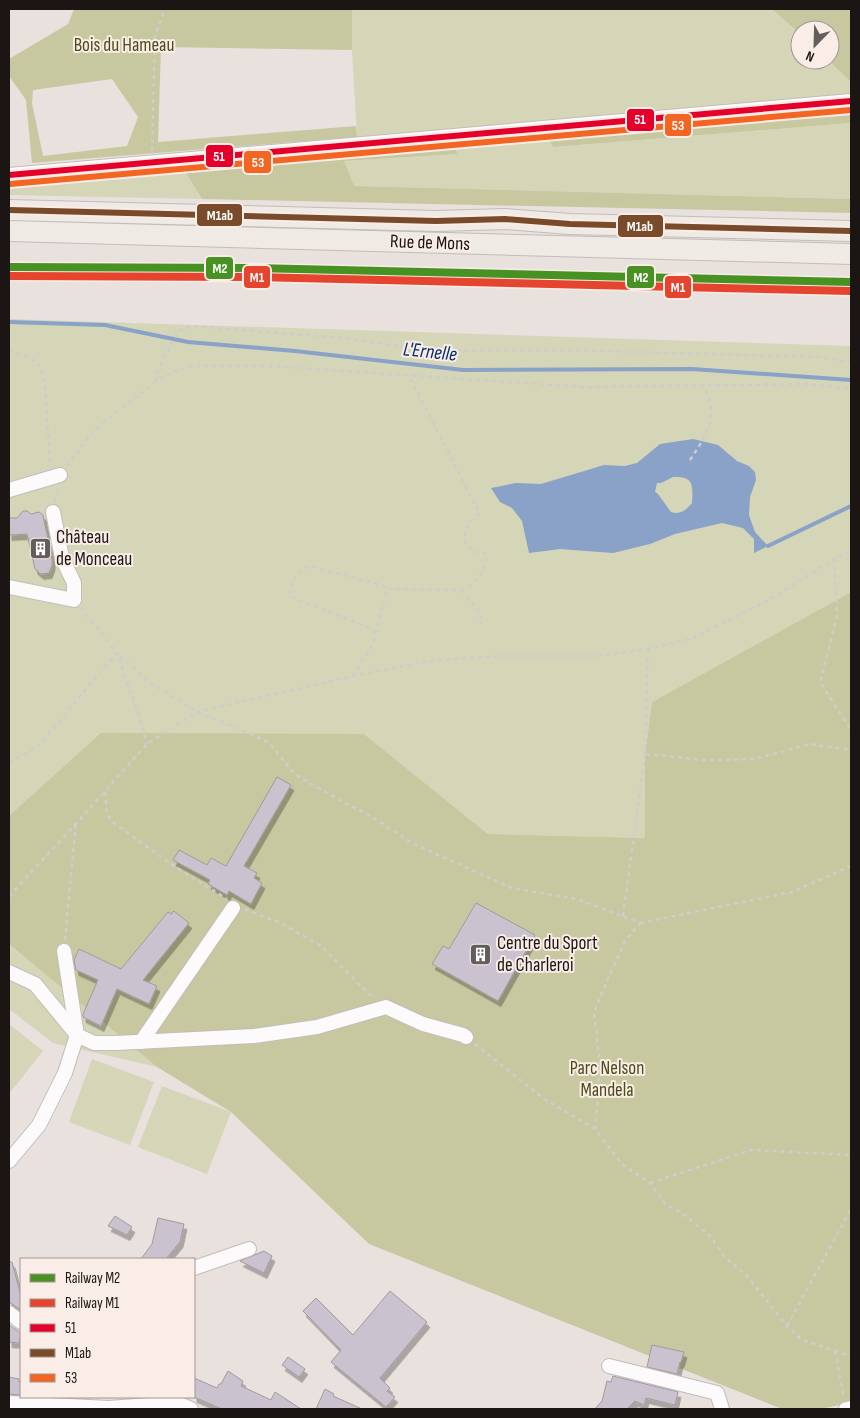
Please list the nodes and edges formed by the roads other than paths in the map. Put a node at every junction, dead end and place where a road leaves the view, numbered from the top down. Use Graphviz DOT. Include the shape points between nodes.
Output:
graph roads {
  1 [pos="851,101"];
  2 [pos="9,175"];
  3 [pos="9,210"];
  4 [pos="851,230"];
  5 [pos="9,231"];
  6 [pos="851,254"];
  7 [pos="55,477"];
  8 [pos="9,490"];
  9 [pos="53,512"];
  10 [pos="9,587"];
  11 [pos="236,905"];
  12 [pos="64,951"];
  13 [pos="9,972"];
  14 [pos="77,1035"];
  15 [pos="466,1037"];
  16 [pos="141,1042"];
  17 [pos="9,1161"];
  18 [pos="250,1249"];
  19 [pos="195,1268"];
  20 [pos="9,1313"];
  21 [pos="20,1321"];
  22 [pos="609,1366"];
  23 [pos="170,1400"];
  24 [pos="9,1403"];
  25 [pos="191,1409"];
  26 [pos="722,1409"];
  1 -- 2 [label="street"];
  3 -- 4 [label="highway, Rue de Mons" via="436,222 505,219 570,224"];
  5 -- 6 [label="highway, Rue de Mons"];
  7 -- 8 [label="street"];
  9 -- 10 [label="street" via="62,558 74,583 74,600"];
  11 -- 16 [label="street"];
  12 -- 14 [label="street"];
  13 -- 14 [label="street" via="35,984"];
  14 -- 16 [label="street" via="94,1043"];
  14 -- 17 [label="street" via="65,1072 38,1125"];
  15 -- 16 [label="street" via="423,1024 386,1007 317,1026 254,1036"];
  18 -- 19 [label="street"];
  20 -- 21 [label="street"];
  22 -- 26 [label="street" via="717,1393"];
  23 -- 24 [label="street" via="109,1408"];
  23 -- 25 [label="street"];
}
